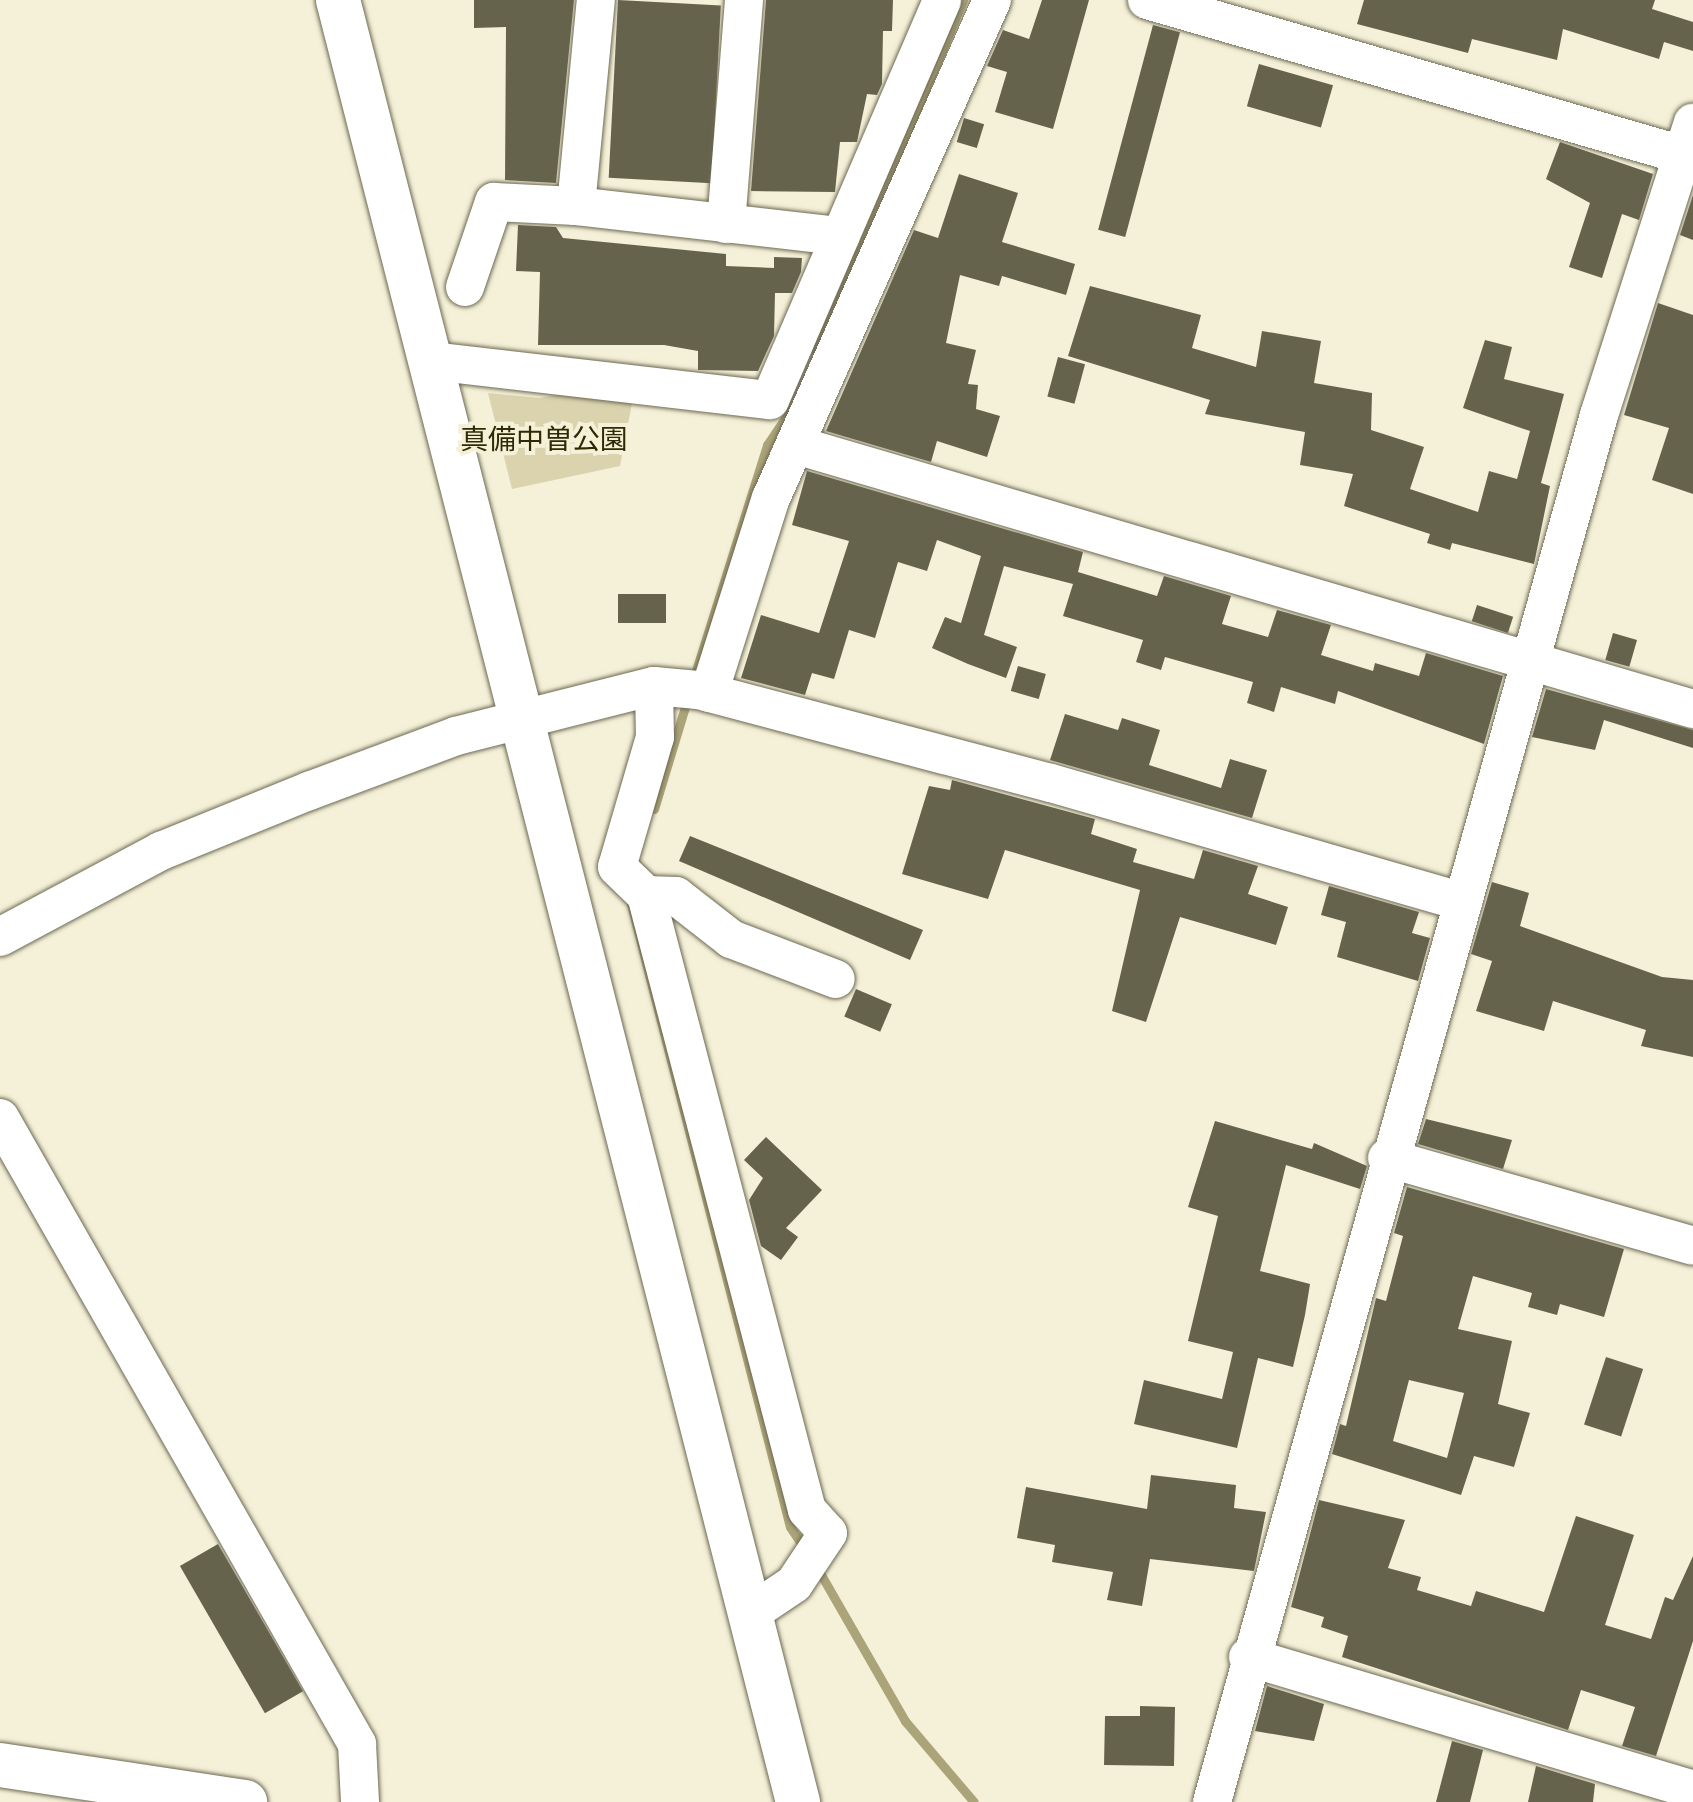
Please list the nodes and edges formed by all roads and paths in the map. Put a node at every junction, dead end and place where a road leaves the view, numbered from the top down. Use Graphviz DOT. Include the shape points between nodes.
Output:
graph roads {
  1 [pos="338,0"];
  2 [pos="596,0"];
  3 [pos="744,0"];
  4 [pos="942,0"];
  5 [pos="992,0"];
  6 [pos="1147,0"];
  7 [pos="1690,145"];
  8 [pos="576,206"];
  9 [pos="726,224"];
  10 [pos="840,236"];
  11 [pos="465,287"];
  12 [pos="432,361"];
  13 [pos="796,445"];
  14 [pos="1533,664"];
  15 [pos="685,689"];
  16 [pos="1693,709"];
  17 [pos="527,719"];
  18 [pos="637,886"];
  19 [pos="1463,902"];
  20 [pos="0,937"];
  21 [pos="836,979"];
  22 [pos="0,1118"];
  23 [pos="1387,1158"];
  24 [pos="1693,1246"];
  25 [pos="754,1611"];
  26 [pos="1248,1657"];
  27 [pos="0,1765"];
  28 [pos="1693,1790"];
  29 [pos="245,1802"];
  30 [pos="360,1802"];
  31 [pos="798,1802"];
  32 [pos="1212,1802"];
  1 -- 12 [label="street"];
  2 -- 8 [label="street"];
  3 -- 9 [label="street"];
  4 -- 10 [label="street"];
  5 -- 13 [label="street"];
  6 -- 7 [label="street"];
  7 -- 14 [label="street" via="1599,415"];
  8 -- 9 [label="street"];
  8 -- 11 [label="street" via="494,202"];
  9 -- 10 [label="street"];
  10 -- 12 [label="street" via="770,400"];
  12 -- 17 [label="street"];
  13 -- 14 [label="street"];
  13 -- 15 [label="street"];
  14 -- 16 [label="street"];
  14 -- 19 [label="street"];
  15 -- 17 [label="street"];
  15 -- 18 [label="street" via="655,737 617,867"];
  15 -- 19 [label="street"];
  17 -- 20 [label="street" via="456,736 190,839"];
  17 -- 25 [label="street"];
  18 -- 21 [label="street" via="676,896 731,939"];
  18 -- 25 [label="street" via="807,1510 828,1533 810,1560"];
  19 -- 23 [label="street"];
  22 -- 30 [label="street" via="357,1744"];
  23 -- 24 [label="street"];
  23 -- 26 [label="street"];
  25 -- 31 [label="street"];
  26 -- 28 [label="street"];
  26 -- 32 [label="street"];
  27 -- 29 [label="street"];
}
